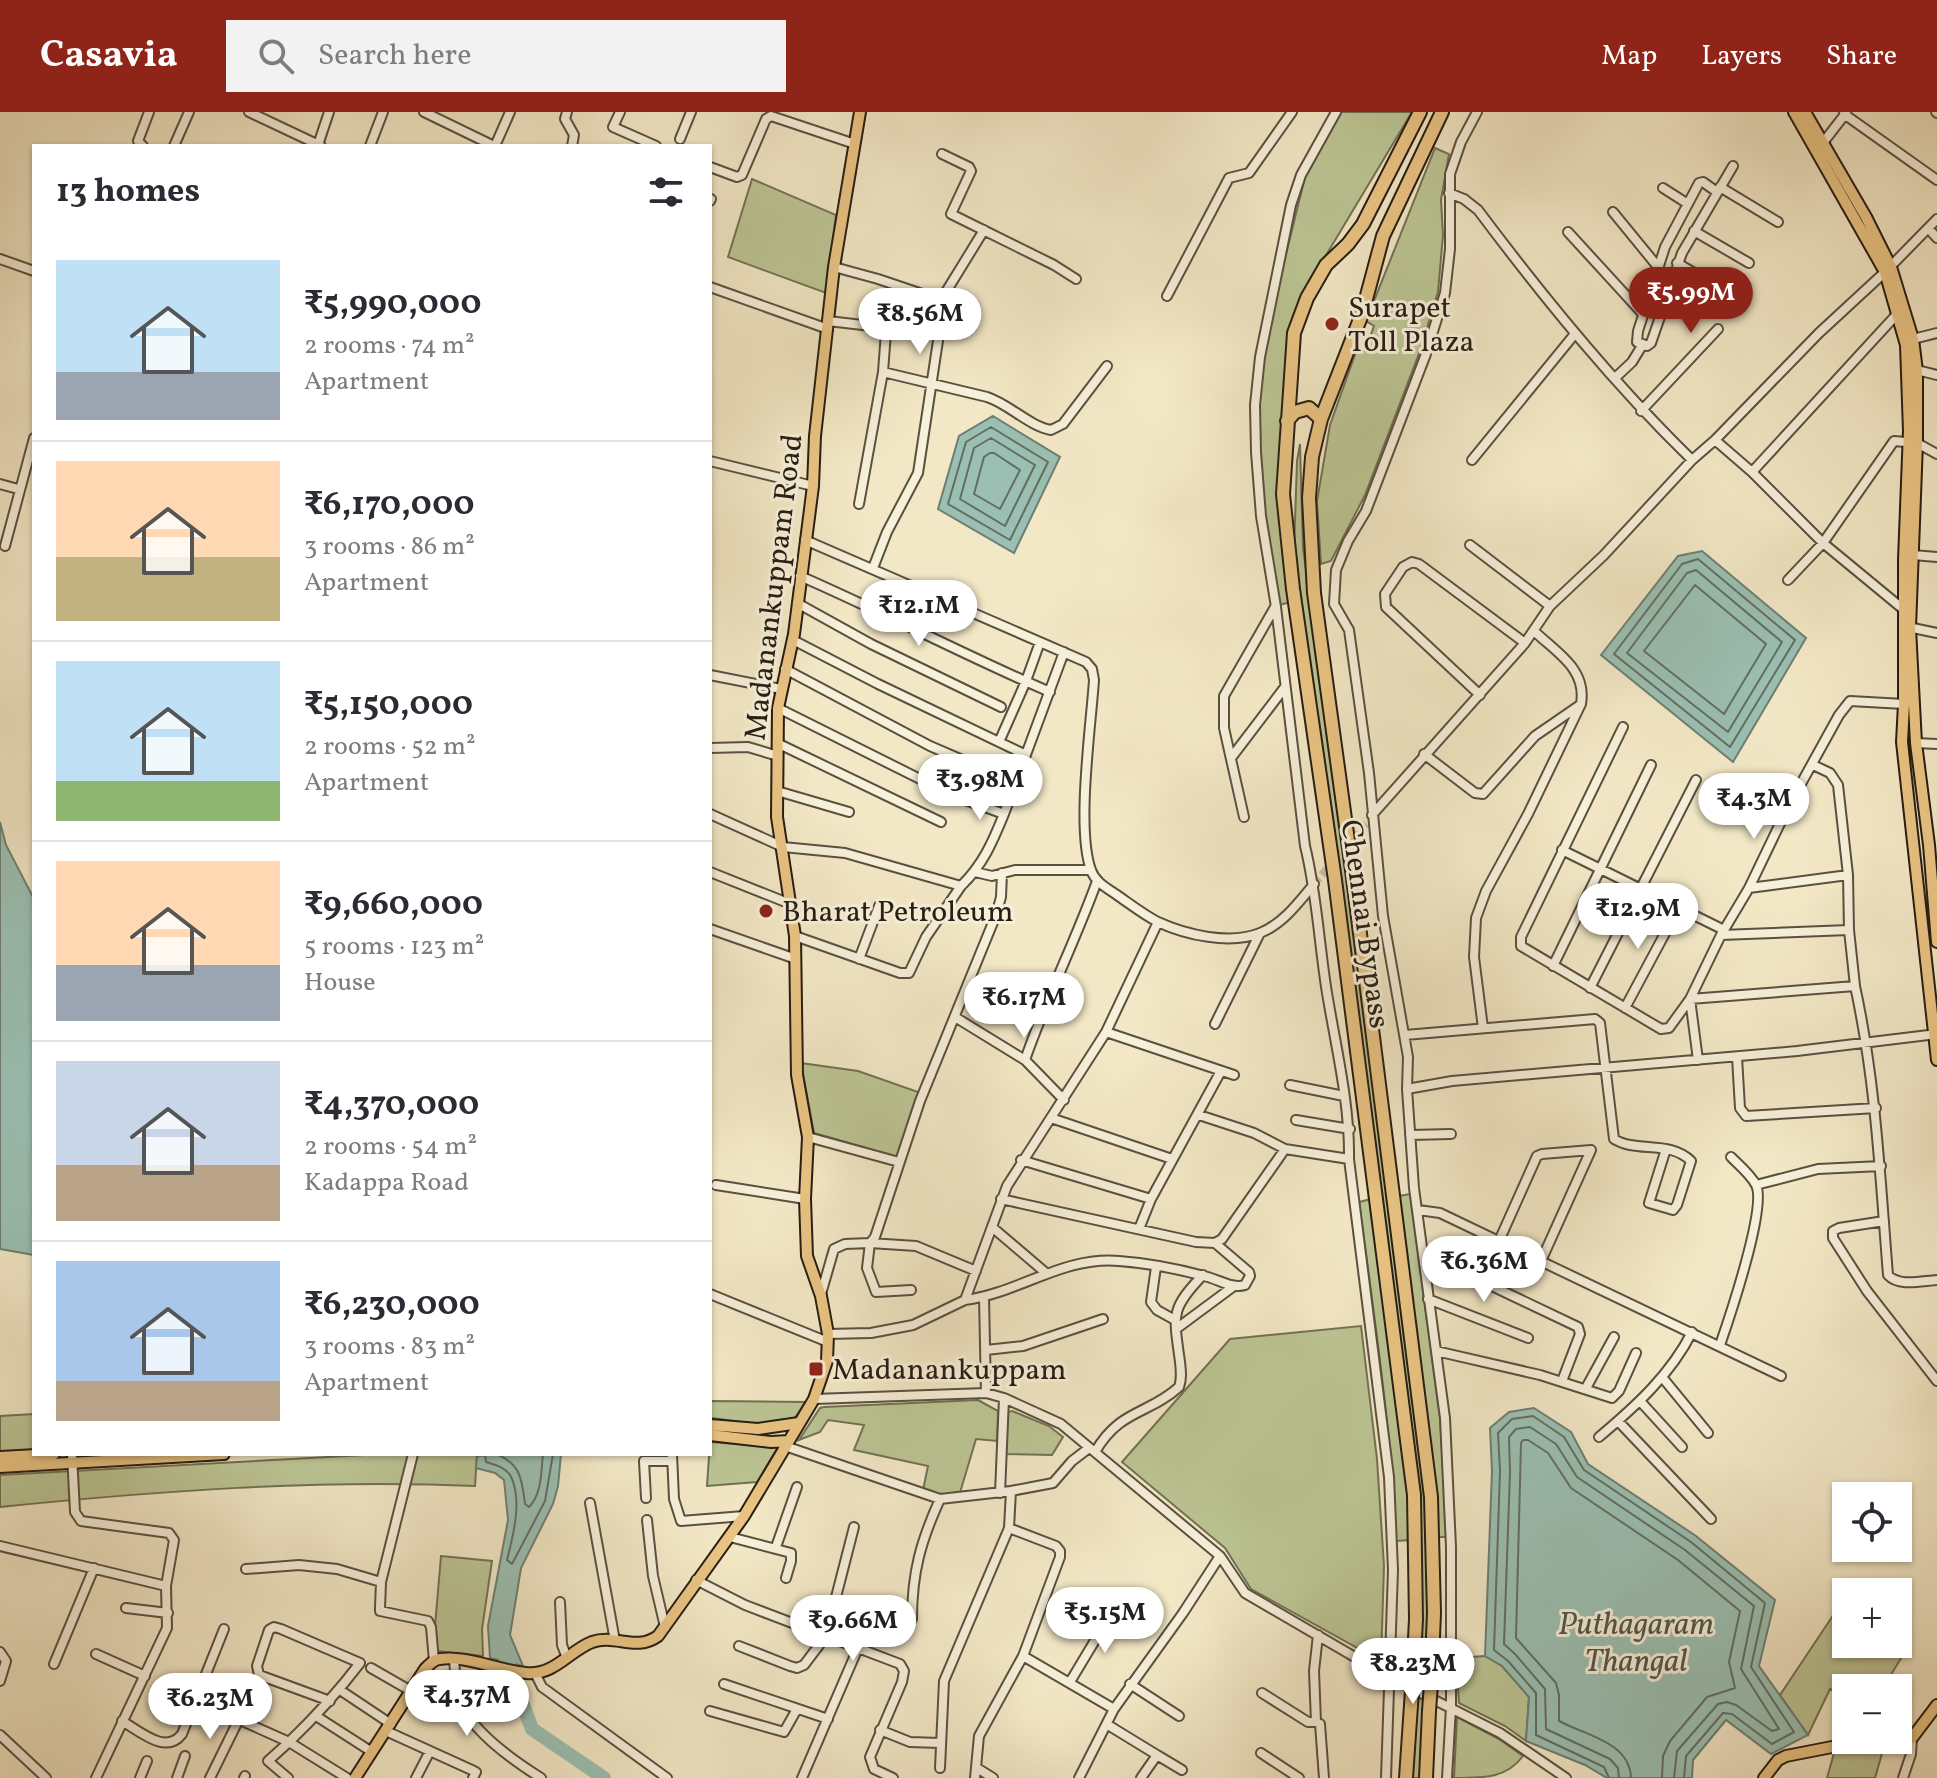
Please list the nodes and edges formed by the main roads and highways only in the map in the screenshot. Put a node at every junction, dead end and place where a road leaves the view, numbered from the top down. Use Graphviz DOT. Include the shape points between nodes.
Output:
graph roads {
  1 [pos="860,112"];
  2 [pos="1420,112"];
  3 [pos="1442,112"];
  4 [pos="1794,112"];
  5 [pos="1805,112"];
  6 [pos="1848,196"];
  7 [pos="1363,224"];
  8 [pos="1383,236"];
  9 [pos="1888,269"];
  10 [pos="1913,369"];
  11 [pos="1321,419"];
  12 [pos="1287,421"];
  13 [pos="1913,442"];
  14 [pos="1906,627"];
  15 [pos="1934,887"];
  16 [pos="1937,942"];
  17 [pos="1936,1034"];
  18 [pos="1937,1060"];
  19 [pos="799,1423"];
  20 [pos="712,1425"];
  21 [pos="712,1435"];
  22 [pos="787,1443"];
  23 [pos="32,1455"];
  24 [pos="163,1456"];
  25 [pos="0,1457"];
  26 [pos="72,1459"];
  27 [pos="0,1467"];
  28 [pos="1937,1706"];
  29 [pos="355,1778"];
  30 [pos="1406,1778"];
  31 [pos="1426,1778"];
  32 [pos="1764,1778"];
  1 -- 19 [label="main road, Madanankuppam Road" via="834,267 793,640 778,708 777,817 795,936 797,1075 808,1137 807,1256 828,1338 827,1361"];
  2 -- 7 [label="highway, Chennai Bypass"];
  3 -- 8 [label="highway, Chennai Bypass"];
  4 -- 6 [label="main road"];
  5 -- 6 [label="main road"];
  6 -- 9 [label="main road"];
  7 -- 8 [label="highway"];
  7 -- 12 [label="highway, Chennai Bypass" via="1326,265 1307,298 1294,333"];
  8 -- 11 [label="highway, Chennai Bypass" via="1362,314"];
  9 -- 10 [label="main road"];
  9 -- 10 [label="main road" via="1913,339"];
  10 -- 13 [label="main road"];
  11 -- 12 [label="highway" via="1309,408"];
  11 -- 31 [label="highway, Chennai Bypass, bridge" via="1309,498 1314,593 1431,1497 1434,1613"];
  12 -- 30 [label="highway, Chennai Bypass, bridge" via="1283,494 1293,589 1414,1495 1416,1619"];
  13 -- 14 [label="main road" via="1913,555"];
  13 -- 14 [label="main road"];
  14 -- 15 [label="main road"];
  14 -- 17 [label="main road" via="1902,742"];
  15 -- 16 [label="main road"];
  17 -- 18 [label="main road"];
  19 -- 20 [label="main road" via="758,1429"];
  19 -- 22 [label="main road, Madanankuppam Road"];
  21 -- 22 [label="main road"];
  22 -- 29 [label="main road, Madanankuppam Road" via="730,1537 649,1642 590,1643 545,1671 530,1673 434,1661"];
  23 -- 25 [label="main road"];
  24 -- 26 [label="main road"];
  26 -- 27 [label="main road"];
  28 -- 32 [label="main road" via="1912,1738 1786,1756"];
}
